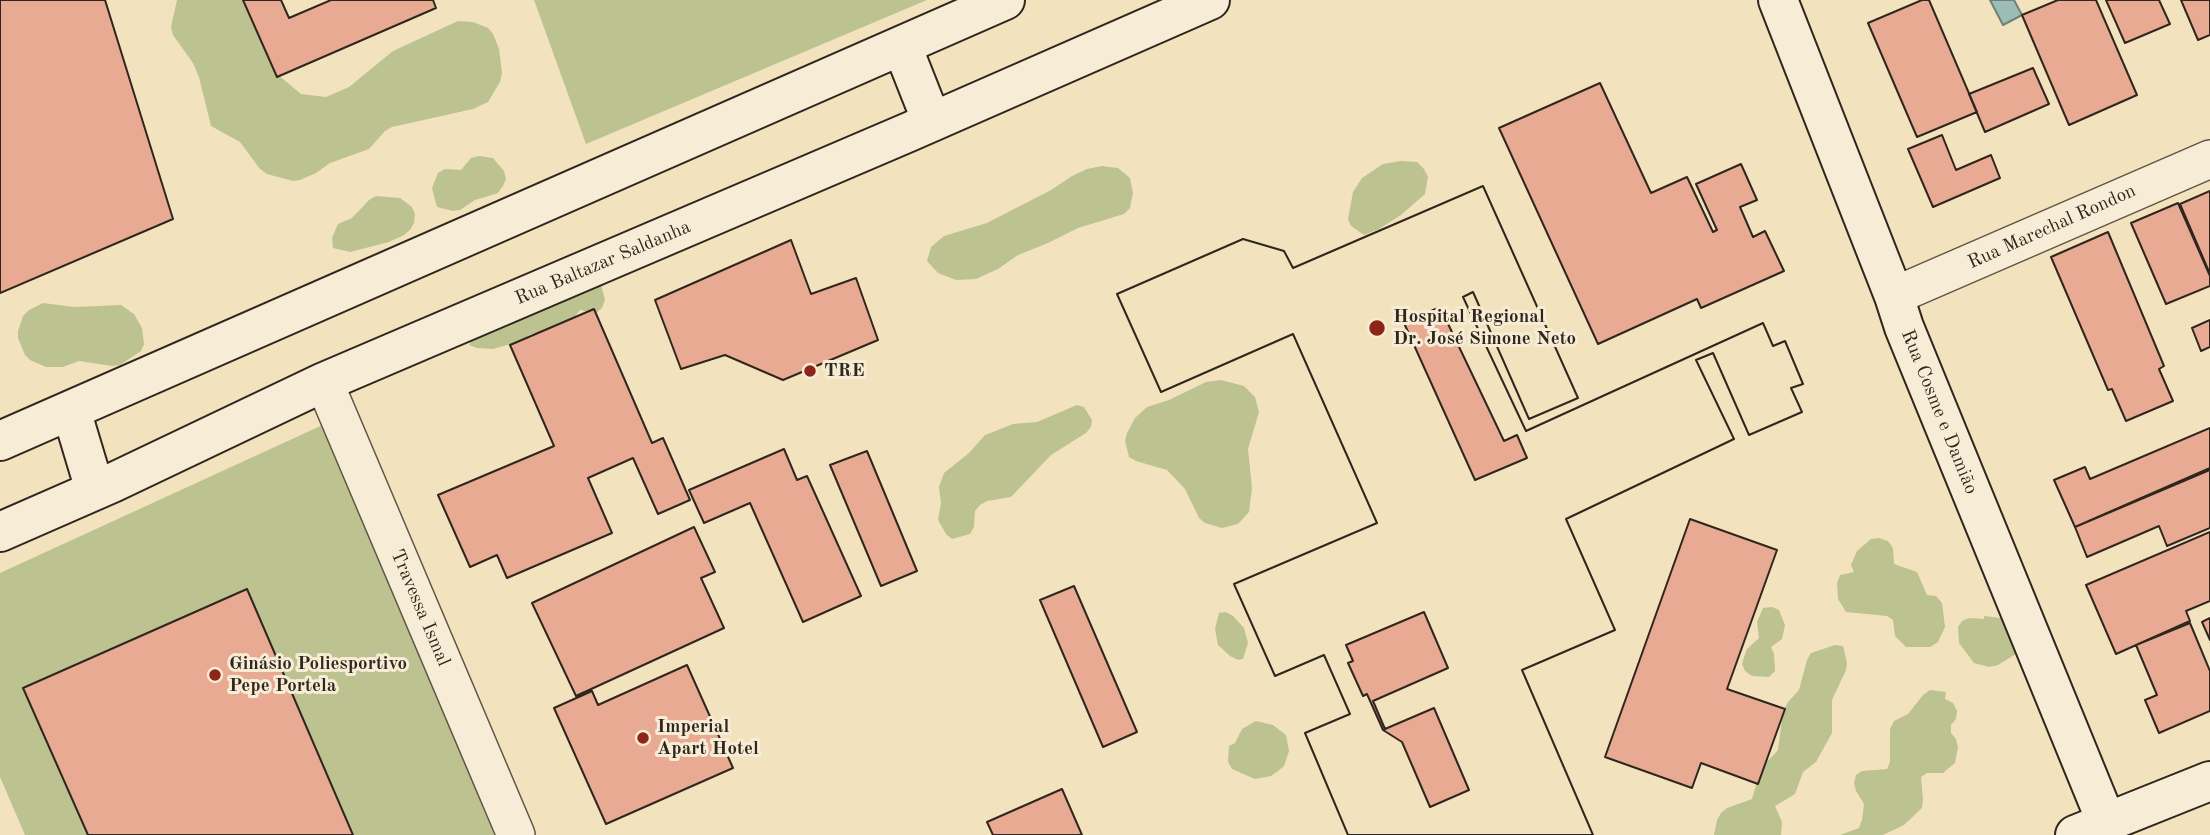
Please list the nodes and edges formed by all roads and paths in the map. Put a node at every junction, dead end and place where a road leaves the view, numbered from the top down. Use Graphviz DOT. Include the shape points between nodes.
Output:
graph roads {
  1 [pos="1005,0"];
  2 [pos="1210,0"];
  3 [pos="1778,0"];
  4 [pos="902,46"];
  5 [pos="932,122"];
  6 [pos="2210,159"];
  7 [pos="1894,296"];
  8 [pos="324,382"];
  9 [pos="71,410"];
  10 [pos="0,441"];
  11 [pos="95,490"];
  12 [pos="0,532"];
  13 [pos="2210,781"];
  14 [pos="2092,830"];
  15 [pos="516,835"];
  16 [pos="2149,835"];
  1 -- 4 [label="main road"];
  2 -- 5 [label="main road, Rua Baltazar Saldanha"];
  3 -- 7 [label="main road, Rua Cosme e Damião"];
  4 -- 5 [label="main road"];
  4 -- 9 [label="main road"];
  5 -- 8 [label="main road, Rua Baltazar Saldanha"];
  6 -- 7 [label="street, Rua Marechal Rondon"];
  7 -- 14 [label="main road, Rua Cosme e Damião"];
  8 -- 11 [label="main road, Rua Baltazar Saldanha"];
  8 -- 15 [label="street, Travessa Ismal"];
  9 -- 10 [label="main road"];
  9 -- 11 [label="main road"];
  11 -- 12 [label="main road, Rua Baltazar Saldanha"];
  13 -- 14 [label="main road"];
  14 -- 16 [label="main road"];
}
